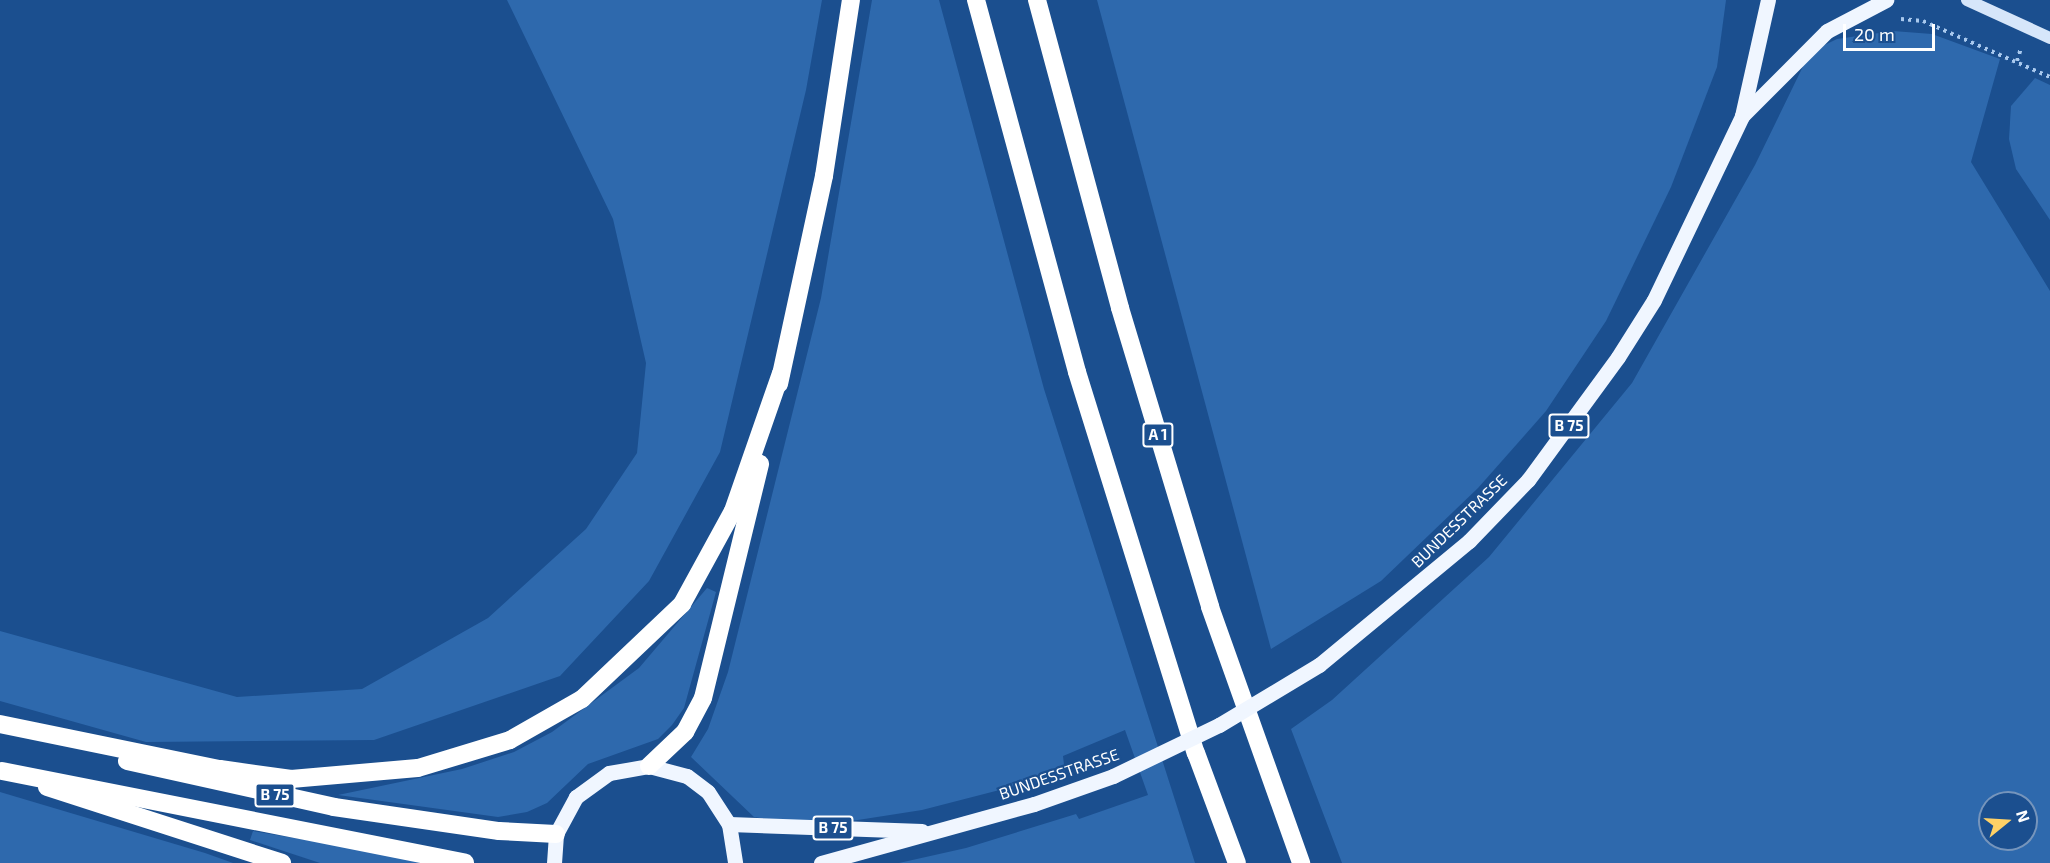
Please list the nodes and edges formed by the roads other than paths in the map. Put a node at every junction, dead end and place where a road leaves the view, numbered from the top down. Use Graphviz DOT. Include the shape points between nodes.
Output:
graph roads {
  1 [pos="851,0"];
  2 [pos="976,0"];
  3 [pos="1037,0"];
  4 [pos="1768,0"];
  5 [pos="1886,0"];
  6 [pos="1967,0"];
  7 [pos="2050,38"];
  8 [pos="1742,116"];
  9 [pos="781,373"];
  10 [pos="0,725"];
  11 [pos="649,766"];
  12 [pos="1,770"];
  13 [pos="729,824"];
  14 [pos="937,831"];
  15 [pos="556,834"];
  16 [pos="282,863"];
  17 [pos="465,863"];
  18 [pos="554,863"];
  19 [pos="735,863"];
  20 [pos="821,863"];
  21 [pos="1237,863"];
  22 [pos="1301,863"];
  1 -- 9 [label="highway" via="824,176"];
  2 -- 21 [label="highway" via="1077,372 1196,753"];
  3 -- 22 [label="highway, A 1" via="1120,308 1207,595"];
  4 -- 8 [label="main road, BUNDESSTRASSE / B 75"];
  5 -- 8 [label="main road, B 75" via="1827,31"];
  6 -- 7 [label="main road"];
  8 -- 14 [label="main road, BUNDESSTRASSE / B 75, bridge" via="1654,300 1548,454 1469,541 1319,665 1220,725 1113,776"];
  9 -- 10 [label="highway" via="733,510 682,604 582,699 510,740 418,768 291,779 220,770"];
  9 -- 11 [label="highway" via="703,698 685,732"];
  10 -- 15 [label="highway, B 75" via="180,776 334,807 499,831"];
  11 -- 13 [label="main road" via="675,771 698,783"];
  11 -- 15 [label="main road" via="622,768 596,779 567,808"];
  12 -- 16 [label="highway"];
  12 -- 17 [label="highway, B 75"];
  13 -- 14 [label="main road, B 75"];
  13 -- 19 [label="main road"];
  14 -- 20 [label="main road, B 75"];
  15 -- 18 [label="main road"];
}
